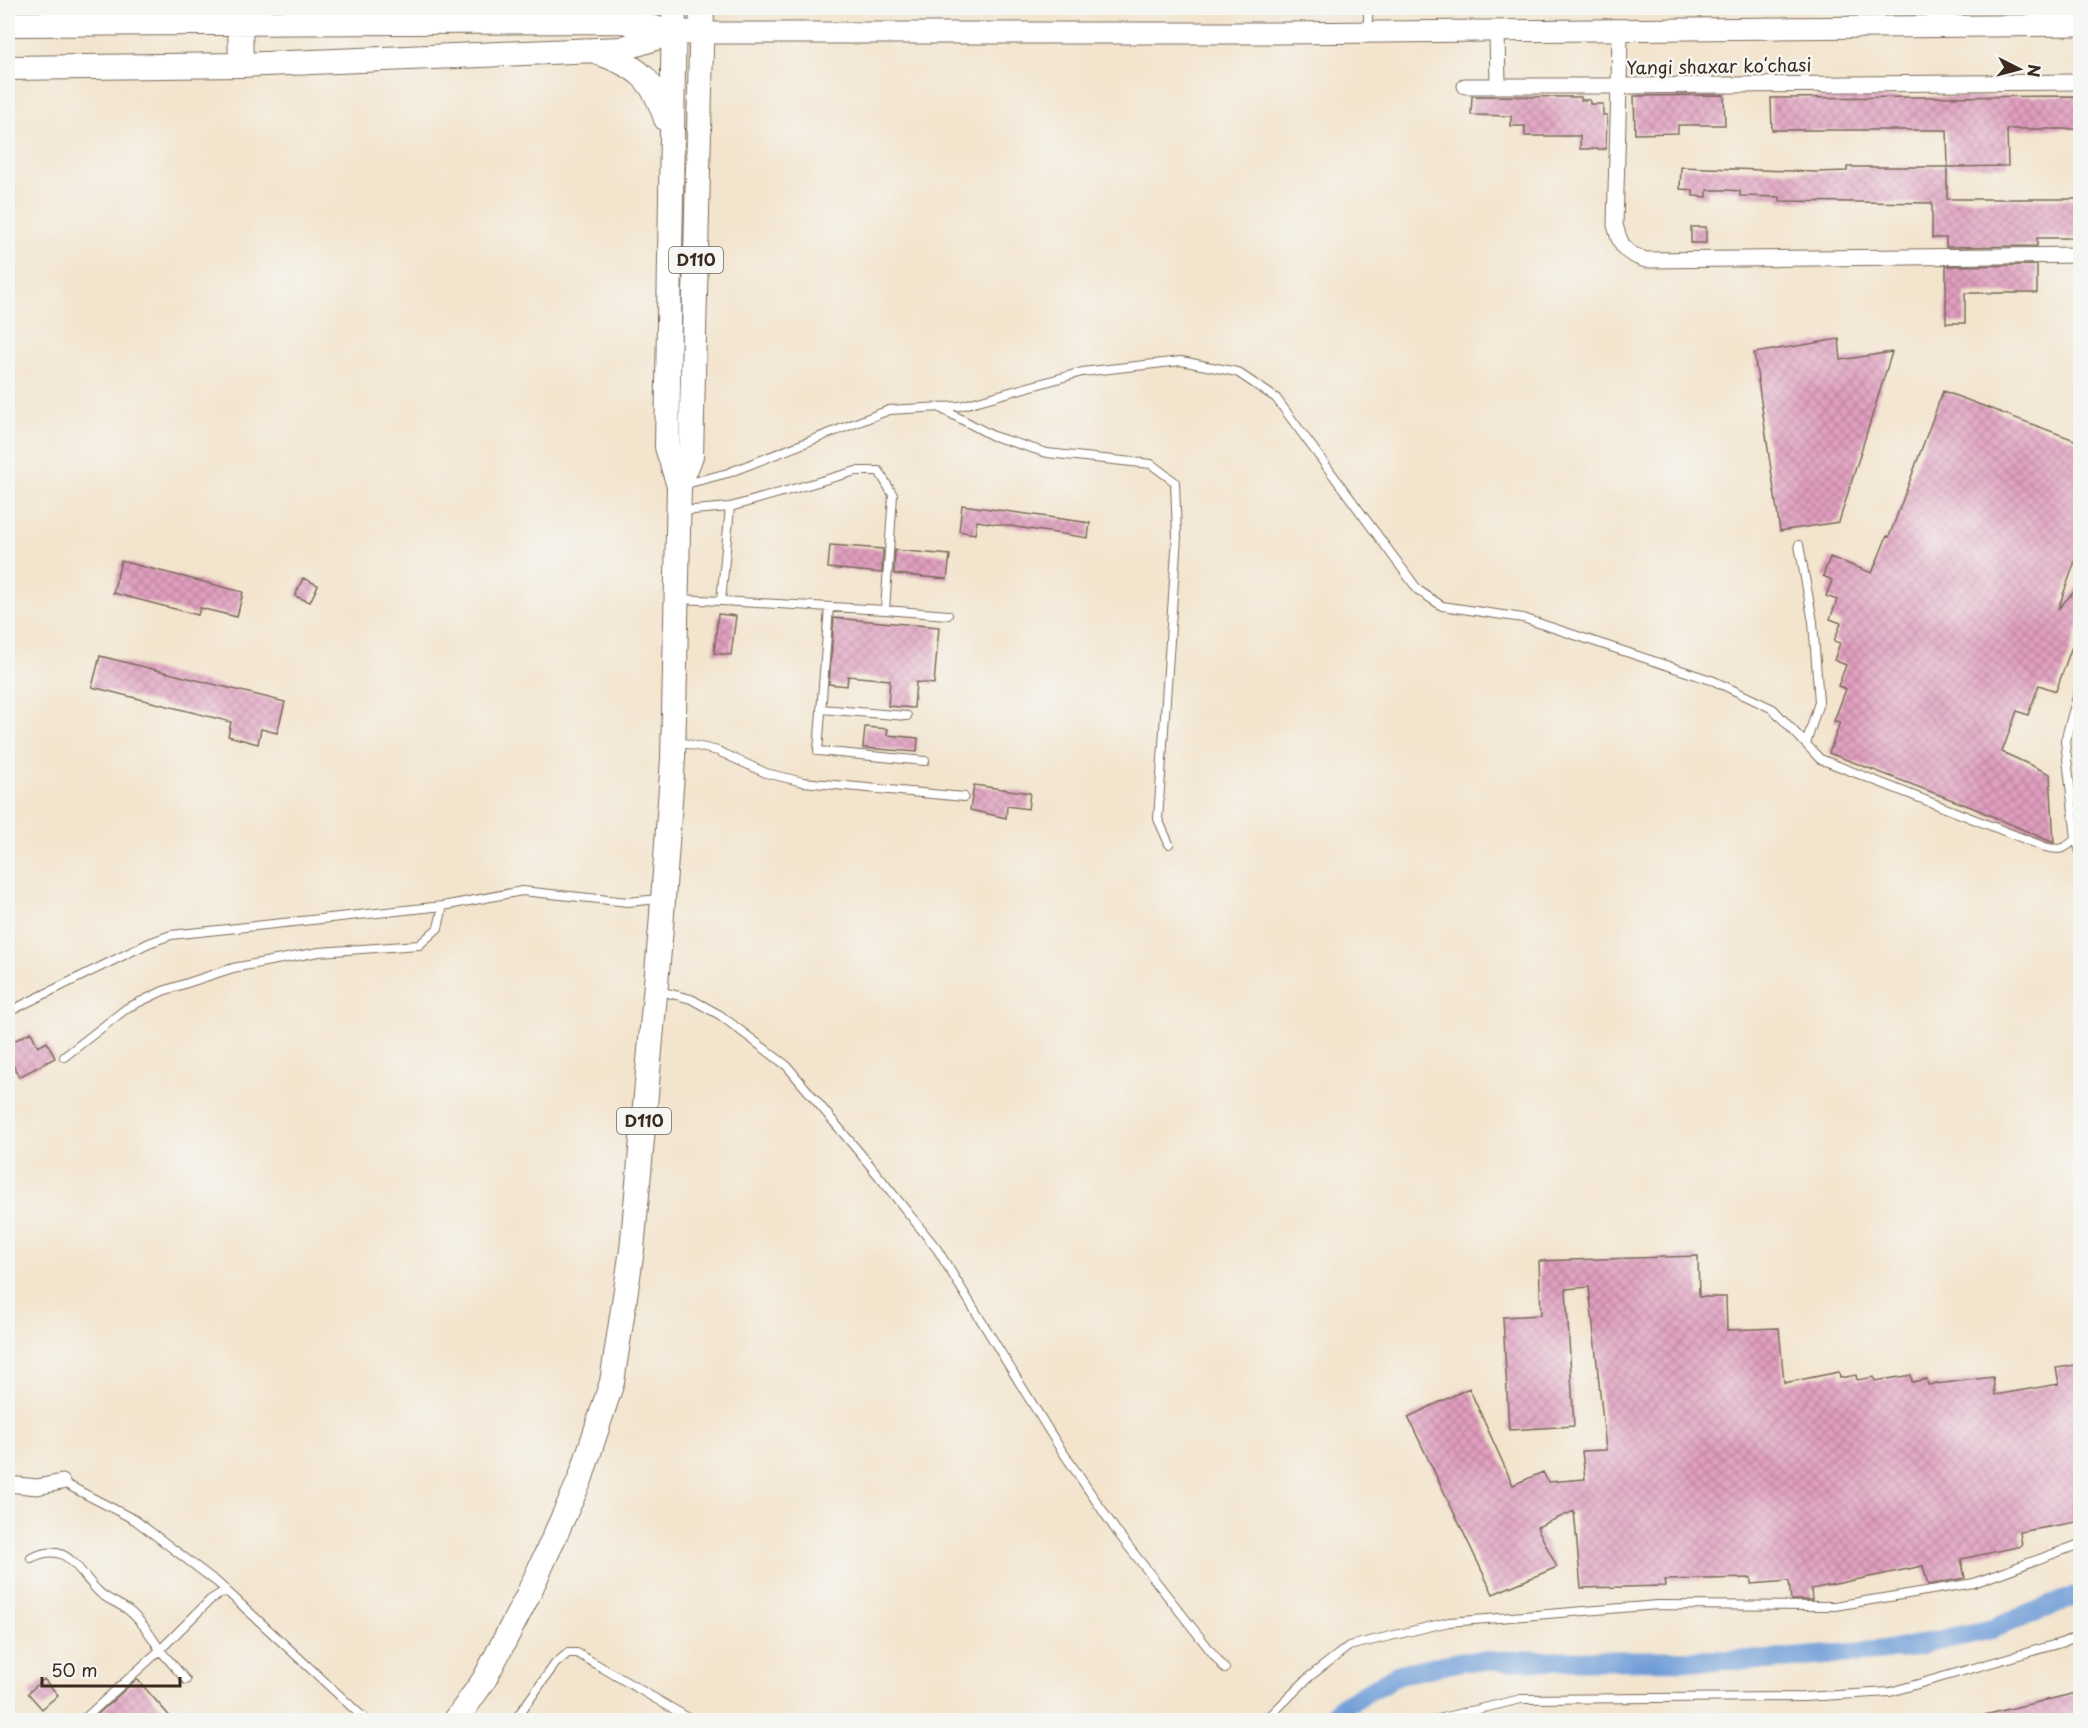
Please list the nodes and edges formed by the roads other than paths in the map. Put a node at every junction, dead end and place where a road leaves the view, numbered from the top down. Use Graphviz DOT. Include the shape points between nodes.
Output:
graph roads {
  1 [pos="616,8"];
  2 [pos="674,8"];
  3 [pos="702,8"];
  4 [pos="1368,8"];
  5 [pos="589,21"];
  6 [pos="240,22"];
  7 [pos="8,24"];
  8 [pos="2080,25"];
  9 [pos="1620,31"];
  10 [pos="1497,32"];
  11 [pos="673,33"];
  12 [pos="701,33"];
  13 [pos="1368,33"];
  14 [pos="591,50"];
  15 [pos="241,65"];
  16 [pos="8,68"];
  17 [pos="2080,82"];
  18 [pos="1465,86"];
  19 [pos="1498,86"];
  20 [pos="1619,86"];
  21 [pos="672,137"];
  22 [pos="2080,255"];
  23 [pos="940,408"];
  24 [pos="679,486"];
  25 [pos="730,507"];
  26 [pos="679,511"];
  27 [pos="1799,545"];
  28 [pos="678,599"];
  29 [pos="722,601"];
  30 [pos="829,607"];
  31 [pos="885,610"];
  32 [pos="948,615"];
  33 [pos="2080,686"];
  34 [pos="821,709"];
  35 [pos="907,716"];
  36 [pos="674,741"];
  37 [pos="1806,744"];
  38 [pos="925,761"];
  39 [pos="964,797"];
  40 [pos="2076,838"];
  41 [pos="1169,844"];
  42 [pos="2080,852"];
  43 [pos="663,899"];
  44 [pos="443,906"];
  45 [pos="656,989"];
  46 [pos="8,1012"];
  47 [pos="64,1057"];
  48 [pos="62,1482"];
  49 [pos="8,1484"];
  50 [pos="2080,1544"];
  51 [pos="31,1558"];
  52 [pos="226,1590"];
  53 [pos="2080,1634"];
  54 [pos="160,1650"];
  55 [pos="1225,1669"];
  56 [pos="186,1680"];
  57 [pos="1469,1711"];
  58 [pos="84,1720"];
  59 [pos="366,1720"];
  60 [pos="456,1720"];
  61 [pos="515,1720"];
  62 [pos="692,1720"];
  63 [pos="1266,1720"];
  64 [pos="1434,1720"];
  65 [pos="1469,1720"];
  1 -- 5 [label="main road"];
  2 -- 11 [label="main road, D110"];
  3 -- 12 [label="main road, D110"];
  4 -- 13 [label="lane"];
  5 -- 6 [label="main road"];
  5 -- 11 [label="main road" via="623,21"];
  6 -- 7 [label="main road"];
  6 -- 15 [label="main road"];
  8 -- 9 [label="main road"];
  9 -- 10 [label="main road"];
  9 -- 20 [label="street"];
  10 -- 13 [label="main road"];
  10 -- 19 [label="street"];
  11 -- 12 [label="main road"];
  11 -- 14 [label="main road" via="621,49"];
  11 -- 21 [label="main road, D110"];
  12 -- 13 [label="main road"];
  12 -- 24 [label="main road, D110" via="691,456"];
  14 -- 15 [label="main road"];
  14 -- 21 [label="main road" via="626,62 657,91"];
  15 -- 16 [label="main road"];
  17 -- 20 [label="street, Yangi shaxar koʻchasi"];
  18 -- 19 [label="street"];
  19 -- 20 [label="street"];
  20 -- 22 [label="street, Yangi shaxar koʻchasi" via="1615,225 1621,244 1630,255 1646,260"];
  21 -- 24 [label="main road, D110" via="667,447"];
  23 -- 24 [label="lane" via="889,410 728,473"];
  23 -- 37 [label="lane" via="1082,372 1181,361 1237,372 1276,398 1418,590 1442,606 1523,618 1714,681 1773,709"];
  23 -- 41 [label="lane" via="993,436 1047,453 1151,464 1175,482 1177,536 1158,819"];
  24 -- 26 [label="main road, D110"];
  25 -- 26 [label="lane"];
  25 -- 29 [label="lane"];
  25 -- 31 [label="lane" via="856,471 879,471 893,495"];
  26 -- 28 [label="main road, D110"];
  27 -- 37 [label="lane" via="1813,622 1819,702"];
  28 -- 29 [label="lane"];
  28 -- 36 [label="main road, D110"];
  29 -- 30 [label="lane"];
  30 -- 31 [label="lane"];
  30 -- 34 [label="lane"];
  31 -- 32 [label="lane"];
  33 -- 40 [label="lane" via="2065,741"];
  34 -- 35 [label="lane"];
  34 -- 38 [label="lane" via="818,751"];
  36 -- 39 [label="lane" via="718,751 766,773 802,782"];
  36 -- 43 [label="main road, D110"];
  37 -- 40 [label="lane" via="1820,759 2045,847 2057,851"];
  40 -- 42 [label="lane"];
  43 -- 44 [label="lane" via="628,902 522,891"];
  43 -- 45 [label="main road, D110"];
  44 -- 46 [label="lane" via="171,935"];
  44 -- 47 [label="lane" via="438,928 419,945 319,952 232,968 127,1008"];
  45 -- 55 [label="lane" via="691,999 720,1015 787,1066 937,1249 1056,1442 1117,1532"];
  45 -- 60 [label="main road, D110" via="632,1250 612,1382 580,1480 527,1597 484,1680"];
  48 -- 49 [label="street" via="37,1487"];
  48 -- 52 [label="lane" via="135,1520"];
  50 -- 63 [label="lane" via="1974,1583 1835,1606 1658,1605 1449,1622 1349,1646 1309,1677"];
  51 -- 54 [label="lane" via="46,1551 64,1554 100,1594 128,1610 144,1626"];
  52 -- 54 [label="lane" via="210,1600"];
  52 -- 59 [label="lane"];
  53 -- 57 [label="lane" via="1890,1692 1804,1697 1521,1699"];
  54 -- 56 [label="lane"];
  54 -- 58 [label="lane"];
  57 -- 64 [label="lane"];
  57 -- 65 [label="lane"];
  61 -- 62 [label="lane" via="555,1664 568,1653 577,1653"];
}
